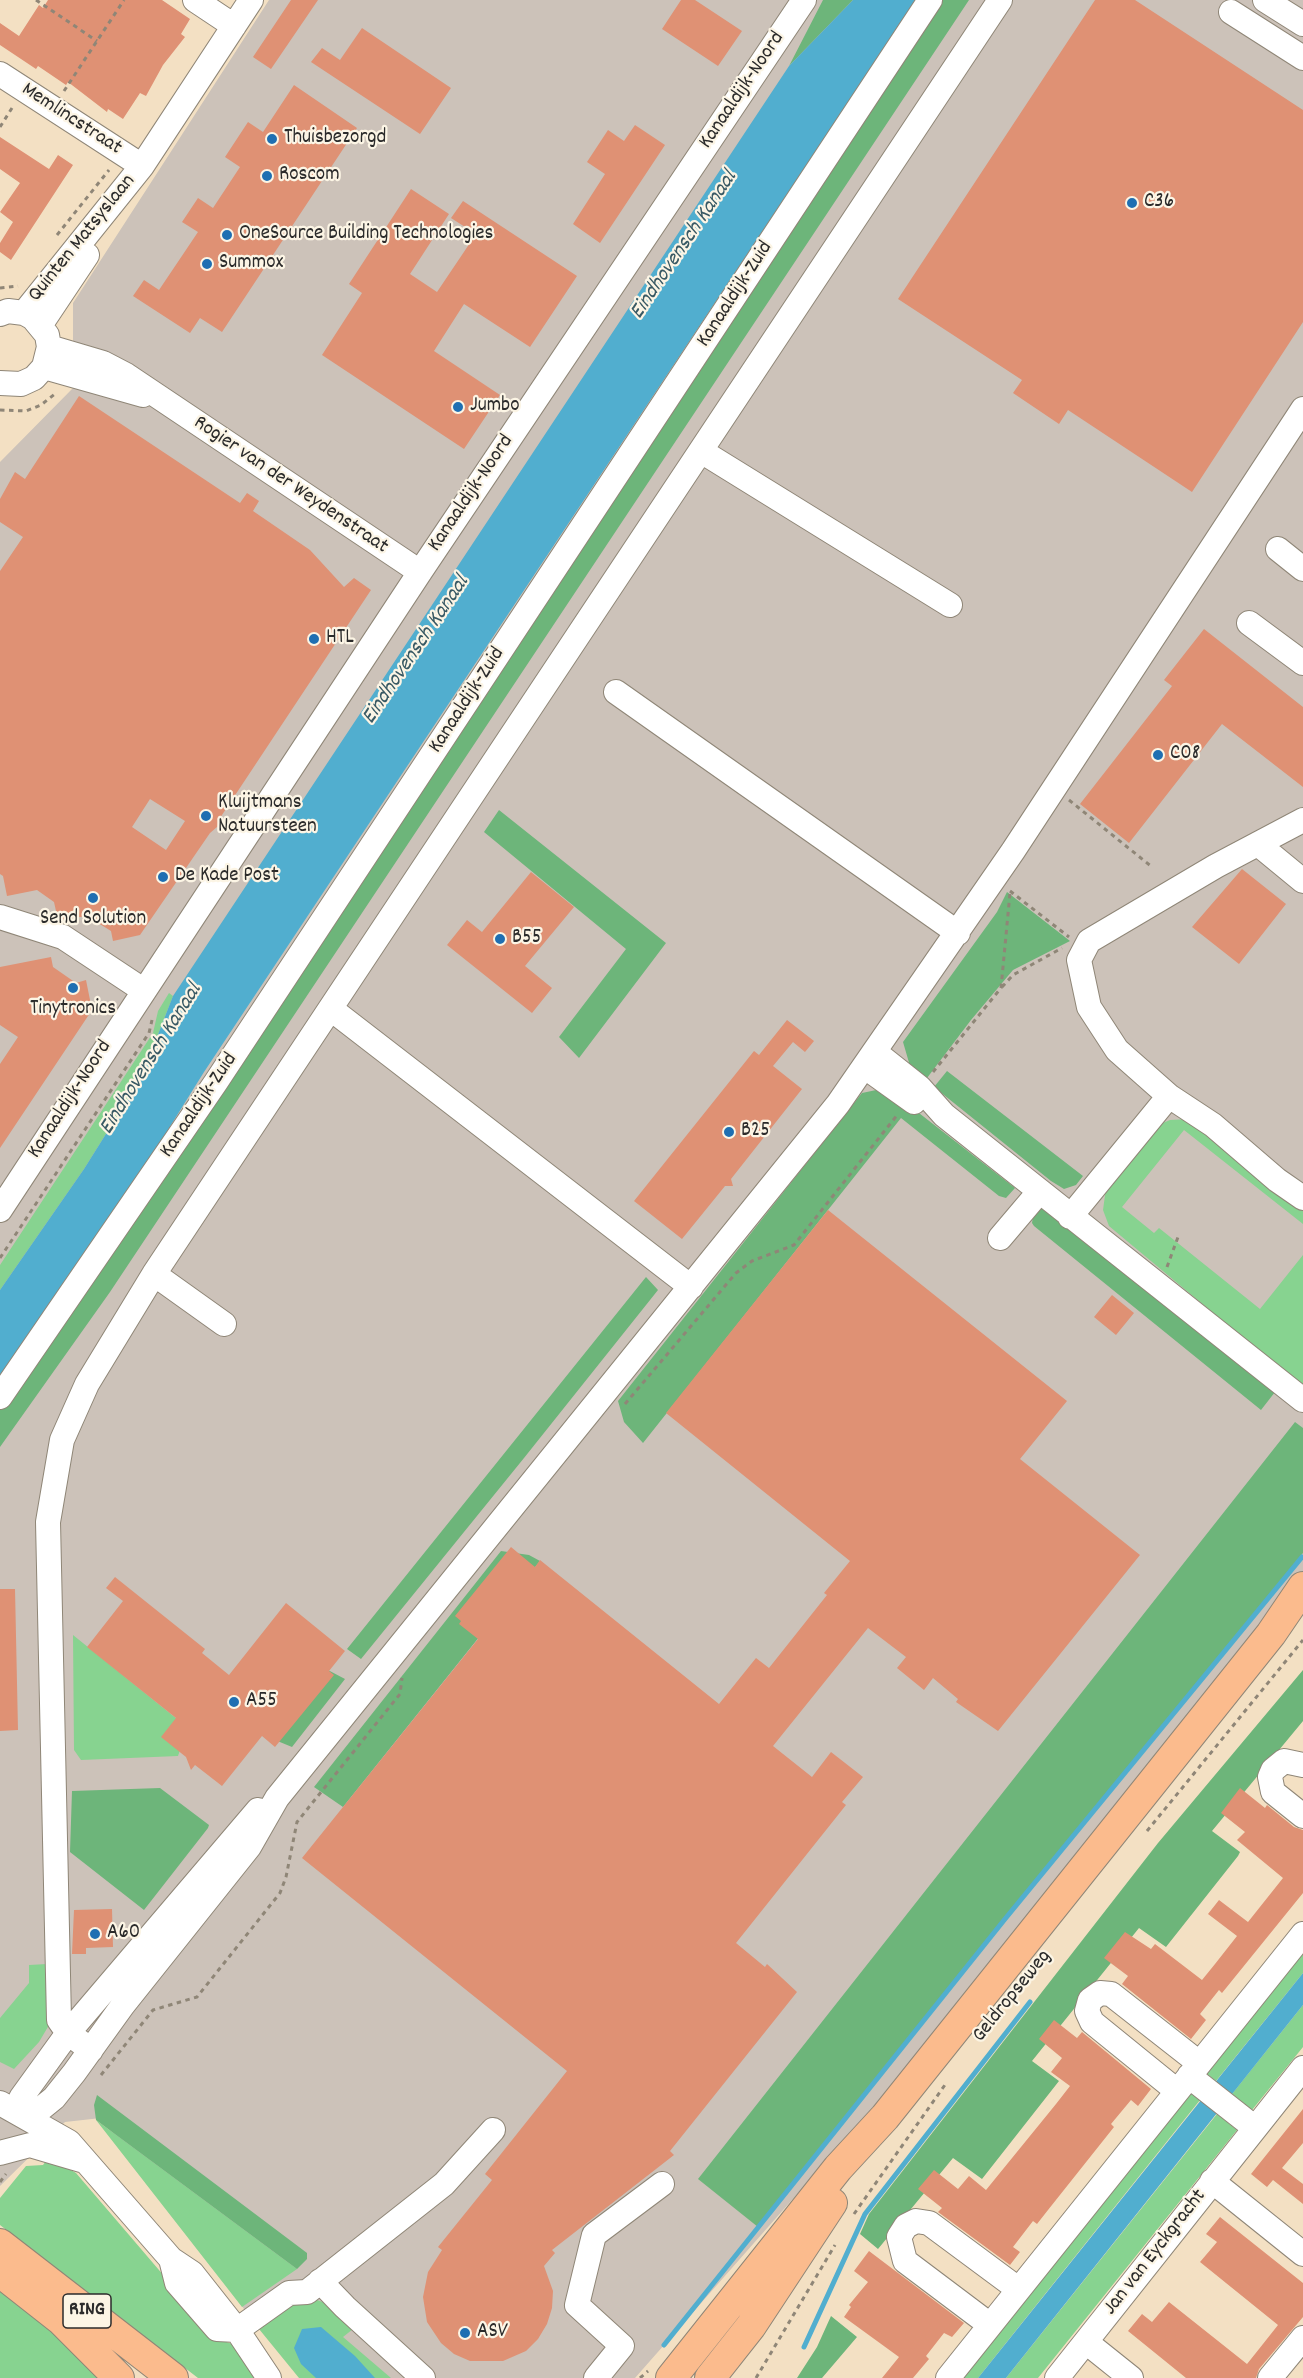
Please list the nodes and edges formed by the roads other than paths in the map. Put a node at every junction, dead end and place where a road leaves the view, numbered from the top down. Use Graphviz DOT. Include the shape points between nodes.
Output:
graph roads {
  1 [pos="195,0"];
  2 [pos="251,0"];
  3 [pos="804,0"];
  4 [pos="930,0"];
  5 [pos="1000,0"];
  6 [pos="1265,0"];
  7 [pos="1230,12"];
  8 [pos="1303,24"];
  9 [pos="234,26"];
  10 [pos="1303,58"];
  11 [pos="0,74"];
  12 [pos="142,166"];
  13 [pos="0,314"];
  14 [pos="32,319"];
  15 [pos="46,357"];
  16 [pos="2,389"];
  17 [pos="1303,410"];
  18 [pos="701,451"];
  19 [pos="1278,549"];
  20 [pos="1303,569"];
  21 [pos="420,572"];
  22 [pos="950,606"];
  23 [pos="1249,623"];
  24 [pos="1303,663"];
  25 [pos="616,692"];
  26 [pos="1303,820"];
  27 [pos="1258,844"];
  28 [pos="1303,881"];
  29 [pos="0,917"];
  30 [pos="957,933"];
  31 [pos="143,990"];
  32 [pos="331,1009"];
  33 [pos="870,1060"];
  34 [pos="1169,1096"];
  35 [pos="1039,1192"];
  36 [pos="1303,1198"];
  37 [pos="0,1209"];
  38 [pos="1070,1217"];
  39 [pos="1000,1238"];
  40 [pos="154,1274"];
  41 [pos="691,1287"];
  42 [pos="224,1324"];
  43 [pos="0,1398"];
  44 [pos="1303,1400"];
  45 [pos="1303,1587"];
  46 [pos="1303,1608"];
  47 [pos="1271,1634"];
  48 [pos="1303,1765"];
  49 [pos="278,1798"];
  50 [pos="1303,1816"];
  51 [pos="1303,1934"];
  52 [pos="68,2033"];
  53 [pos="91,2050"];
  54 [pos="1303,2068"];
  55 [pos="1190,2078"];
  56 [pos="0,2103"];
  57 [pos="23,2115"];
  58 [pos="885,2117"];
  59 [pos="1250,2124"];
  60 [pos="493,2130"];
  61 [pos="0,2152"];
  62 [pos="86,2162"];
  63 [pos="1212,2181"];
  64 [pos="662,2184"];
  65 [pos="0,2244"];
  66 [pos="1303,2254"];
  67 [pos="0,2272"];
  68 [pos="320,2281"];
  69 [pos="1018,2289"];
  70 [pos="990,2325"];
  71 [pos="237,2330"];
  72 [pos="1303,2338"];
  73 [pos="1086,2342"];
  74 [pos="119,2378"];
  75 [pos="173,2378"];
  76 [pos="269,2378"];
  77 [pos="423,2378"];
  78 [pos="596,2378"];
  79 [pos="671,2378"];
  80 [pos="710,2378"];
  81 [pos="948,2378"];
  82 [pos="1057,2378"];
  83 [pos="1131,2378"];
  84 [pos="1270,2378"];
  1 -- 9 [label="street"];
  2 -- 9 [label="street, Quinten Matsyslaan"];
  3 -- 21 [label="street, Kanaaldijk-Noord"];
  4 -- 43 [label="street, Kanaaldijk-Zuid" via="216,1083"];
  5 -- 18 [label="street"];
  6 -- 8 [label="street"];
  7 -- 10 [label="street"];
  9 -- 12 [label="street, Quinten Matsyslaan"];
  11 -- 12 [label="street, Memlincstraat"];
  12 -- 14 [label="street, Quinten Matsyslaan"];
  13 -- 14 [label="street" via="8,311"];
  14 -- 15 [label="street" via="47,335"];
  15 -- 16 [label="street" via="34,378"];
  15 -- 21 [label="street, Rogier van der Weydenstraat" via="104,363"];
  17 -- 30 [label="street"];
  18 -- 22 [label="street"];
  18 -- 32 [label="street"];
  19 -- 20 [label="street"];
  21 -- 31 [label="street, Kanaaldijk-Noord"];
  23 -- 24 [label="street"];
  25 -- 30 [label="street"];
  26 -- 27 [label="street"];
  27 -- 28 [label="street"];
  27 -- 34 [label="street" via="1089,941 1079,960 1089,1006 1117,1050"];
  29 -- 31 [label="street" via="63,937"];
  30 -- 33 [label="street"];
  31 -- 37 [label="street, Kanaaldijk-Noord"];
  32 -- 40 [label="street"];
  32 -- 41 [label="street"];
  33 -- 35 [label="street"];
  33 -- 41 [label="street"];
  34 -- 36 [label="street" via="1213,1125"];
  34 -- 38 [label="street"];
  35 -- 38 [label="street"];
  35 -- 39 [label="street"];
  38 -- 44 [label="street"];
  40 -- 42 [label="street"];
  40 -- 52 [label="street" via="87,1384 62,1440 48,1522 59,2020"];
  41 -- 49 [label="street"];
  45 -- 47 [label="main road, Geldropseweg"];
  46 -- 47 [label="main road, Geldropseweg"];
  47 -- 58 [label="main road, Geldropseweg"];
  48 -- 50 [label="street" via="1284,1761 1270,1777 1273,1792"];
  49 -- 52 [label="street" via="255,1812"];
  49 -- 53 [label="street" via="249,1846"];
  51 -- 55 [label="street"];
  52 -- 53 [label="street"];
  52 -- 57 [label="street" via="21,2098"];
  53 -- 57 [label="street" via="54,2098 38,2111"];
  54 -- 59 [label="street, Jan van Eyckgracht"];
  55 -- 59 [label="street"];
  55 -- 69 [label="street"];
  56 -- 57 [label="street"];
  57 -- 61 [label="street"];
  57 -- 62 [label="street" via="69,2142"];
  58 -- 79 [label="main road, Geldropseweg" via="838,2168"];
  58 -- 80 [label="main road, Geldropseweg" via="768,2301"];
  59 -- 63 [label="street, Jan van Eyckgracht"];
  60 -- 68 [label="street" via="444,2184"];
  61 -- 62 [label="street" via="30,2145"];
  62 -- 71 [label="street" via="171,2259 192,2273"];
  63 -- 66 [label="street"];
  63 -- 73 [label="street, Jan van Eyckgracht"];
  64 -- 78 [label="street" via="594,2235 577,2305 622,2346"];
  65 -- 75 [label="main road, RING"];
  67 -- 74 [label="main road, RING" via="61,2320"];
  68 -- 71 [label="street" via="307,2292 289,2293"];
  68 -- 77 [label="street"];
  69 -- 70 [label="street"];
  69 -- 70 [label="street" via="929,2223 916,2221 906,2226 899,2237 905,2261"];
  70 -- 81 [label="street"];
  71 -- 76 [label="street"];
  72 -- 84 [label="street"];
  73 -- 82 [label="street, Jan van Eyckgracht"];
  73 -- 83 [label="street"];
}
